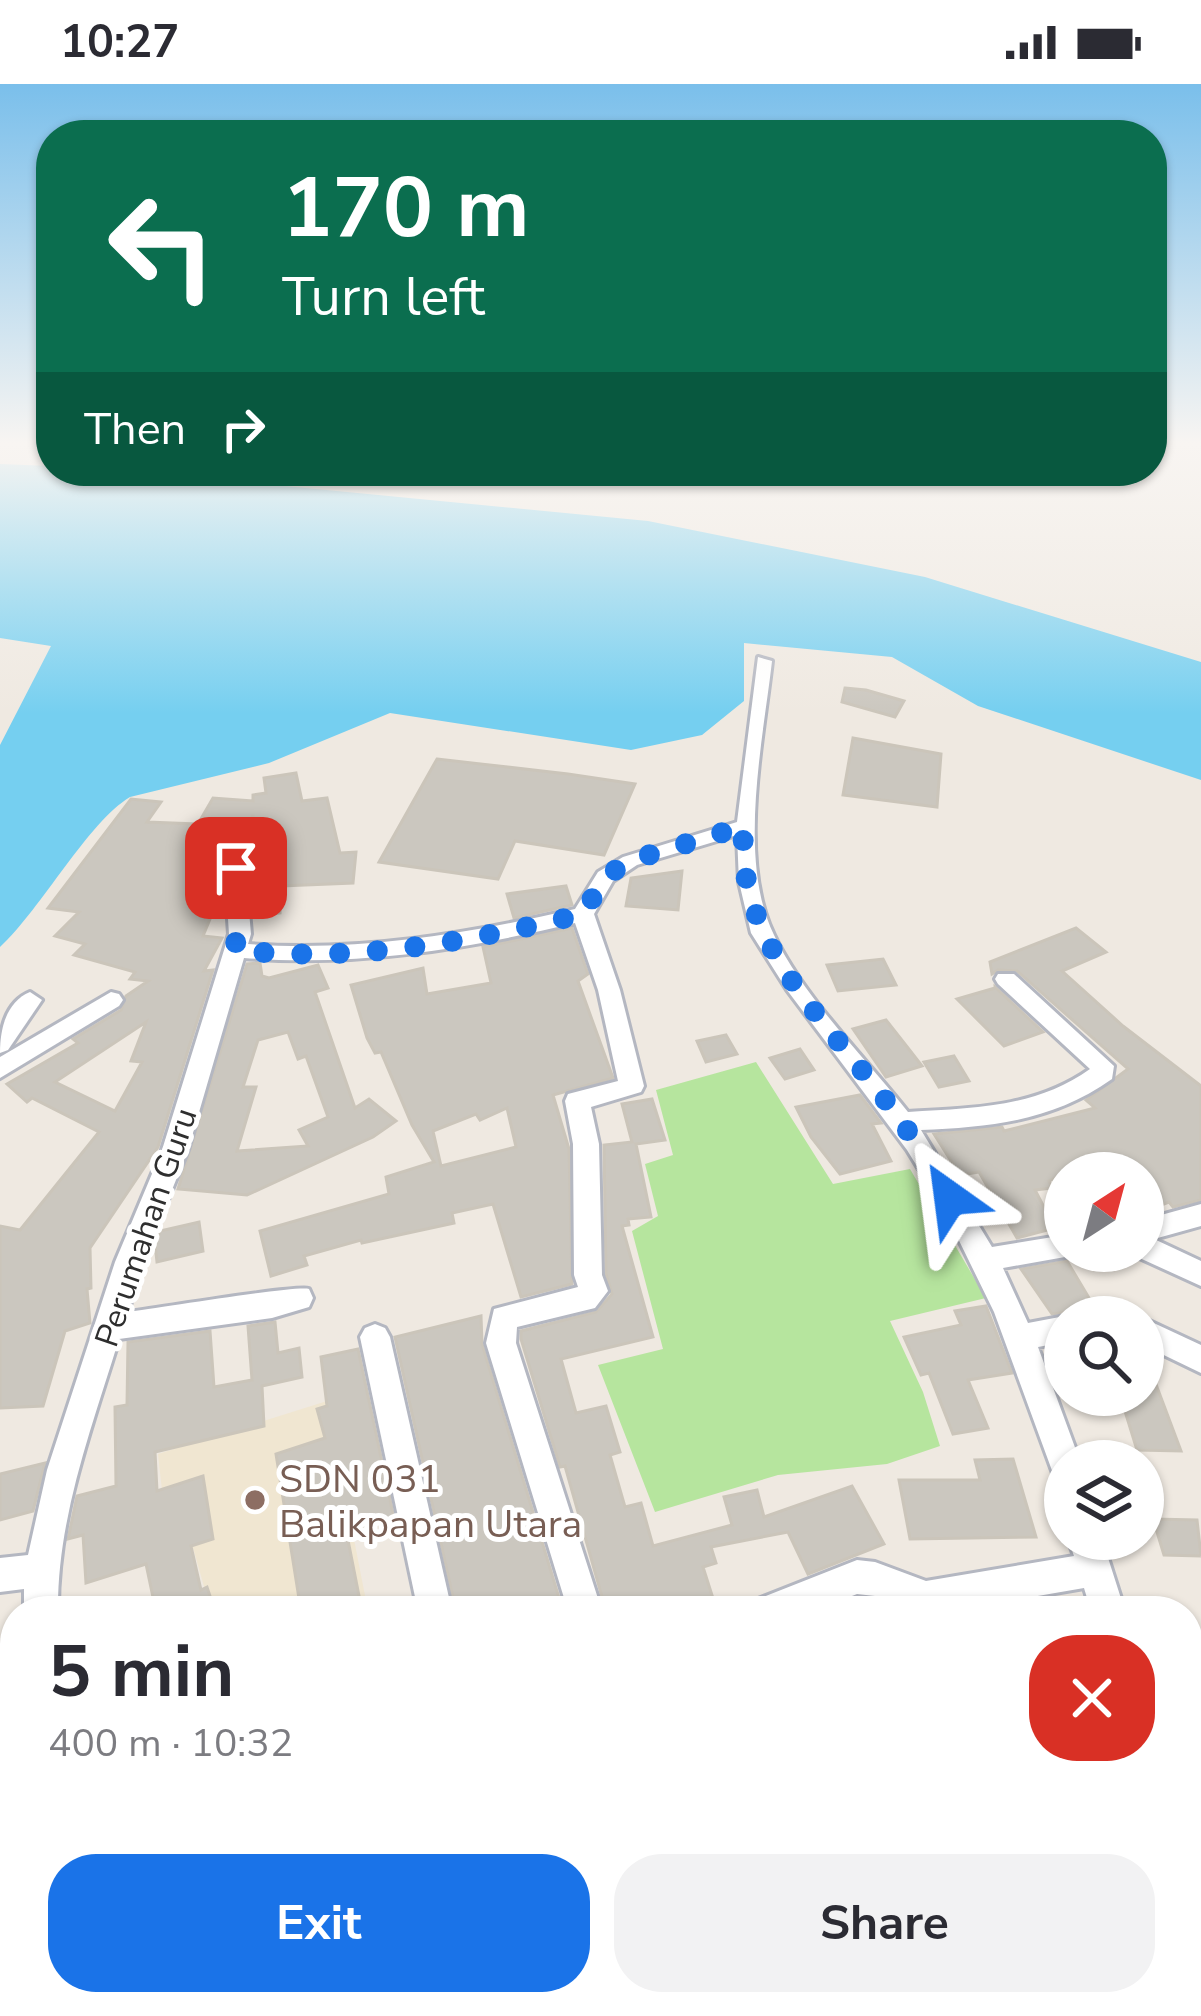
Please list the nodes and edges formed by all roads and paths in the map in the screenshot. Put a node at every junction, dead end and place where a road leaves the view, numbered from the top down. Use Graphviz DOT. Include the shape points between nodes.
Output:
graph roads {
  1 [pos="764,662"];
  2 [pos="744,826"];
  3 [pos="233,843"];
  4 [pos="583,914"];
  5 [pos="234,950"];
  6 [pos="1006,979"];
  7 [pos="30,1000"];
  8 [pos="111,1000"];
  9 [pos="0,1044"];
  10 [pos="0,1070"];
  11 [pos="901,1123"];
  12 [pos="1201,1215"];
  13 [pos="1164,1225"];
  14 [pos="1044,1250"];
  15 [pos="1164,1257"];
  16 [pos="984,1260"];
  17 [pos="1201,1274"];
  18 [pos="298,1298"];
  19 [pos="110,1327"];
  20 [pos="1044,1333"];
  21 [pos="375,1337"];
  22 [pos="1023,1337"];
  23 [pos="1164,1342"];
  24 [pos="1201,1360"];
  25 [pos="1057,1440"];
  26 [pos="1067,1560"];
  27 [pos="1091,1560"];
  28 [pos="41,1570"];
  29 [pos="0,1575"];
  30 [pos="41,1596"];
  31 [pos="432,1596"];
  32 [pos="580,1596"];
  33 [pos="808,1596"];
  34 [pos="915,1596"];
  35 [pos="933,1596"];
  36 [pos="1103,1596"];
  1 -- 2 [label="street"];
  2 -- 4 [label="street" via="629,861 605,877"];
  2 -- 11 [label="street" via="756,920 766,939"];
  3 -- 5 [label="street, Perumahan Guru" via="242,916"];
  4 -- 5 [label="street" via="337,957"];
  4 -- 32 [label="street" via="632,1086 577,1101 594,1291 504,1318 500,1326"];
  5 -- 19 [label="street, Perumahan Guru" via="175,1150"];
  6 -- 11 [label="street" via="1103,1073 1026,1114"];
  7 -- 9 [label="street"];
  8 -- 10 [label="street"];
  11 -- 16 [label="street"];
  12 -- 13 [label="street"];
  14 -- 16 [label="street"];
  15 -- 17 [label="street"];
  16 -- 22 [label="street"];
  18 -- 19 [label="street"];
  19 -- 28 [label="street, Perumahan Guru" via="63,1470"];
  20 -- 22 [label="street"];
  21 -- 31 [label="street"];
  22 -- 25 [label="street"];
  23 -- 24 [label="street"];
  26 -- 35 [label="street"];
  27 -- 36 [label="street"];
  28 -- 29 [label="street"];
  28 -- 30 [label="street, Perumahan Guru"];
  33 -- 34 [label="street" via="868,1576"];
}
